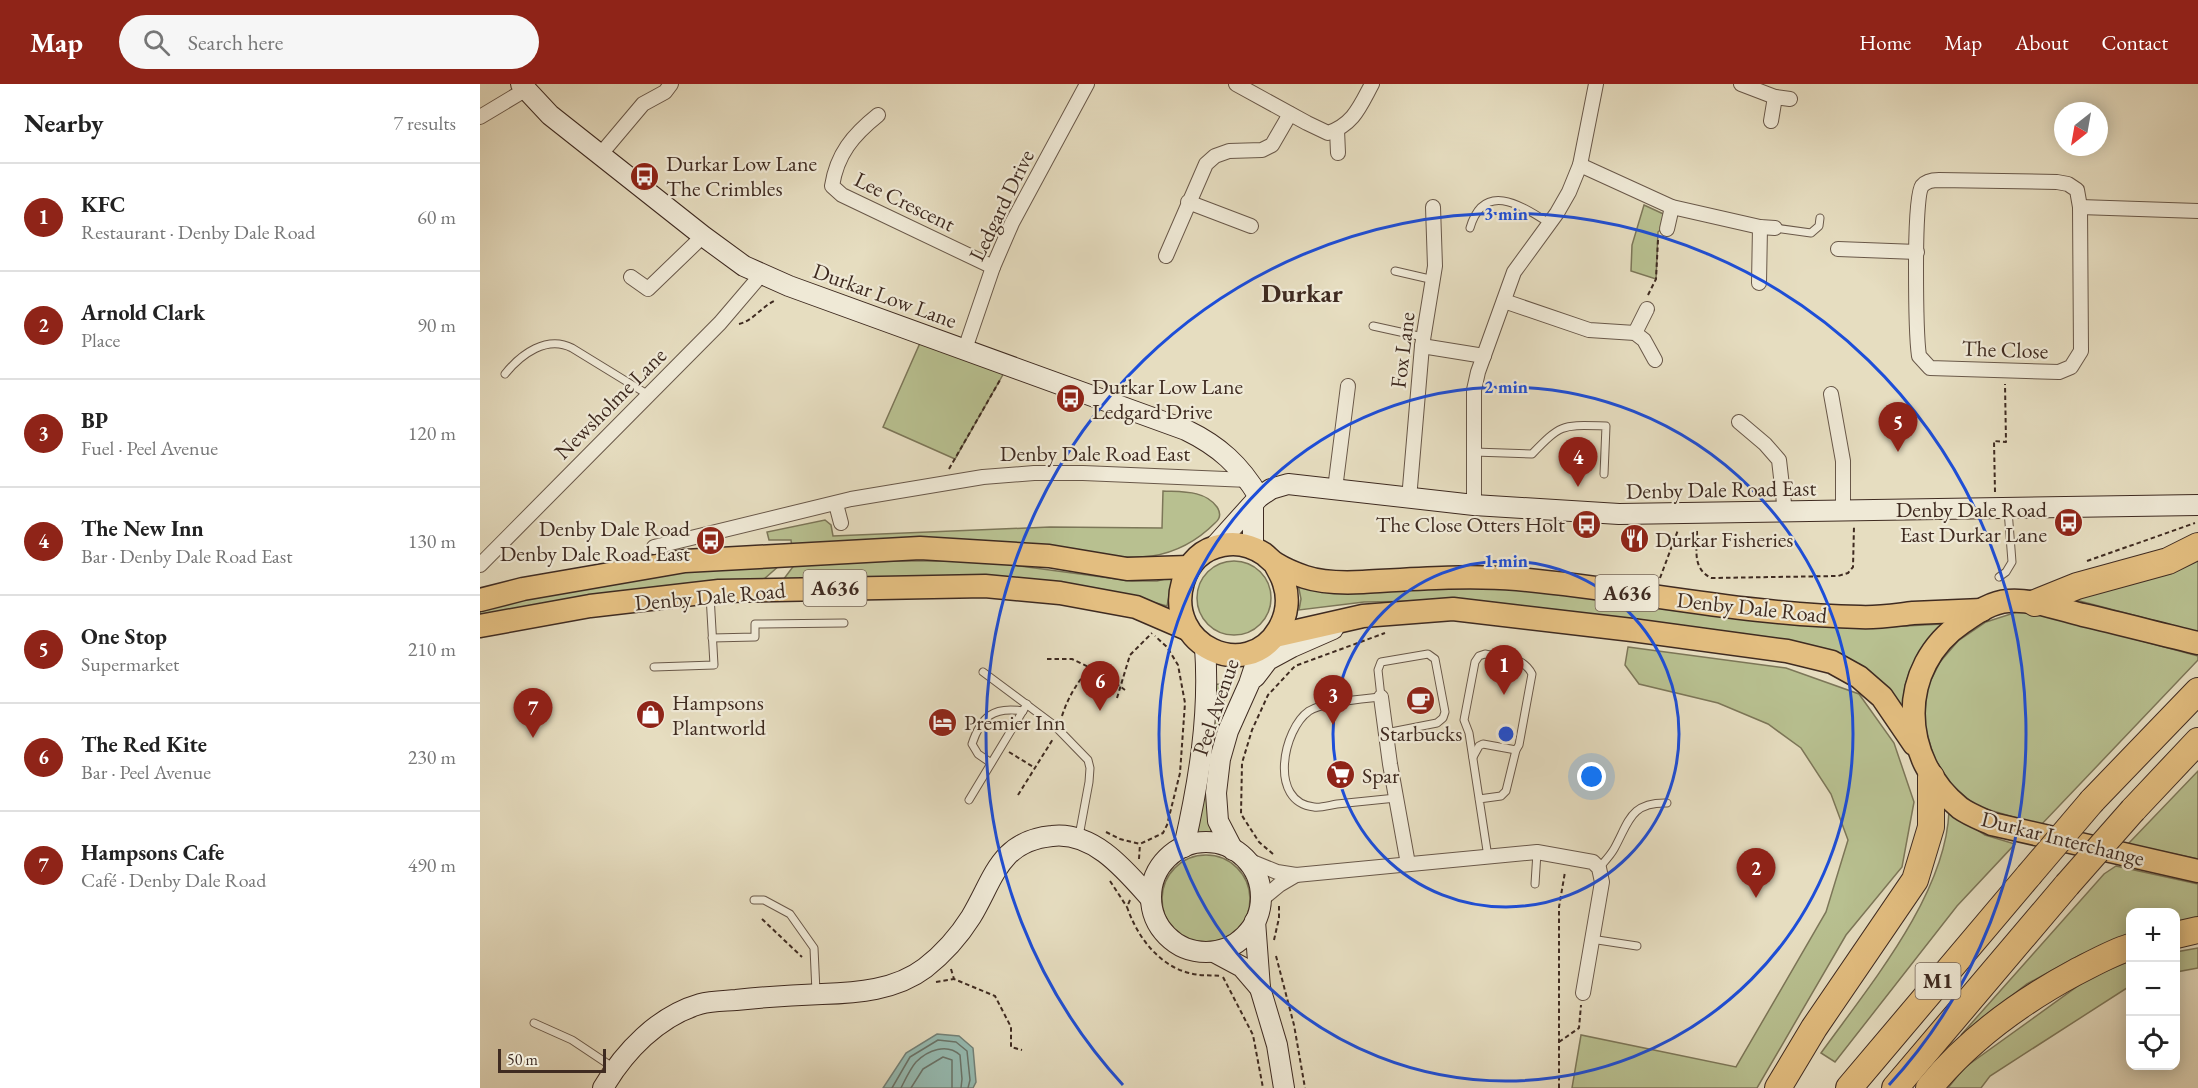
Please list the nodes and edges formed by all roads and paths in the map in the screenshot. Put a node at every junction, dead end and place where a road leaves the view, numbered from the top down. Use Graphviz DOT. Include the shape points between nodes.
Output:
graph roads {
  1 [pos="671,84"];
  2 [pos="1086,84"];
  3 [pos="1236,84"];
  4 [pos="1372,84"];
  5 [pos="1596,84"];
  6 [pos="1742,84"];
  7 [pos="523,87"];
  8 [pos="1252,88"];
  9 [pos="1775,97"];
  10 [pos="1790,99"];
  11 [pos="1290,114"];
  12 [pos="878,116"];
  13 [pos="480,117"];
  14 [pos="1771,121"];
  15 [pos="1337,130"];
  16 [pos="1338,153"];
  17 [pos="600,154"];
  18 [pos="1580,165"];
  19 [pos="832,186"];
  20 [pos="817,190"];
  21 [pos="1188,202"];
  22 [pos="1433,207"];
  23 [pos="1672,207"];
  24 [pos="2080,207"];
  25 [pos="2198,211"];
  26 [pos="1820,218"];
  27 [pos="1549,223"];
  28 [pos="1251,226"];
  29 [pos="1760,227"];
  30 [pos="1470,228"];
  31 [pos="1775,228"];
  32 [pos="1667,229"];
  33 [pos="703,236"];
  34 [pos="1838,249"];
  35 [pos="1917,252"];
  36 [pos="1166,256"];
  37 [pos="993,267"];
  38 [pos="1395,270"];
  39 [pos="761,275"];
  40 [pos="631,277"];
  41 [pos="1434,280"];
  42 [pos="1759,283"];
  43 [pos="789,286"];
  44 [pos="1504,301"];
  45 [pos="1647,309"];
  46 [pos="720,323"];
  47 [pos="1373,326"];
  48 [pos="1635,333"];
  49 [pos="1423,342"];
  50 [pos="965,349"];
  51 [pos="1484,356"];
  52 [pos="1655,360"];
  53 [pos="1009,364"];
  54 [pos="2005,370"];
  55 [pos="505,374"];
  56 [pos="1348,386"];
  57 [pos="647,394"];
  58 [pos="1831,394"];
  59 [pos="1739,422"];
  60 [pos="1474,452"];
  61 [pos="1604,474"];
  62 [pos="1249,480"];
  63 [pos="940,484"];
  64 [pos="1335,489"];
  65 [pos="1408,499"];
  66 [pos="1256,501"];
  67 [pos="836,504"];
  68 [pos="1474,505"];
  69 [pos="2198,506"];
  70 [pos="2002,510"];
  71 [pos="1849,511"];
  72 [pos="1785,512"];
  73 [pos="1690,513"];
  74 [pos="841,523"];
  75 [pos="2198,546"];
  76 [pos="654,547"];
  77 [pos="1214,547"];
  78 [pos="1253,548"];
  79 [pos="483,562"];
  80 [pos="1275,564"];
  81 [pos="1189,567"];
  82 [pos="496,568"];
  83 [pos="1999,577"];
  84 [pos="1656,587"];
  85 [pos="710,593"];
  86 [pos="480,600"];
  87 [pos="2035,603"];
  88 [pos="1982,610"];
  89 [pos="1364,616"];
  90 [pos="844,623"];
  91 [pos="480,626"];
  92 [pos="1187,629"];
  93 [pos="1386,633"];
  94 [pos="712,638"];
  95 [pos="1268,642"];
  96 [pos="2198,643"];
  97 [pos="1205,647"];
  98 [pos="1047,659"];
  99 [pos="654,667"];
  100 [pos="1090,667"];
  101 [pos="983,672"];
  102 [pos="1249,684"];
  103 [pos="1121,687"];
  104 [pos="1125,690"];
  105 [pos="2198,691"];
  106 [pos="1381,697"];
  107 [pos="1117,698"];
  108 [pos="1027,704"];
  109 [pos="1023,711"];
  110 [pos="1058,728"];
  111 [pos="1386,732"];
  112 [pos="2198,741"];
  113 [pos="1516,750"];
  114 [pos="1918,750"];
  115 [pos="1473,757"];
  116 [pos="991,764"];
  117 [pos="1931,777"];
  118 [pos="1018,795"];
  119 [pos="1396,798"];
  120 [pos="1479,799"];
  121 [pos="969,800"];
  122 [pos="1667,803"];
  123 [pos="1079,839"];
  124 [pos="1184,847"];
  125 [pos="1537,852"];
  126 [pos="1239,854"];
  127 [pos="1488,857"];
  128 [pos="1568,857"];
  129 [pos="1162,864"];
  130 [pos="1408,864"];
  131 [pos="1599,868"];
  132 [pos="1114,871"];
  133 [pos="2198,871"];
  134 [pos="1138,874"];
  135 [pos="1278,879"];
  136 [pos="1535,884"];
  137 [pos="1151,899"];
  138 [pos="754,900"];
  139 [pos="1261,900"];
  140 [pos="1127,907"];
  141 [pos="762,919"];
  142 [pos="1255,921"];
  143 [pos="2198,930"];
  144 [pos="2180,934"];
  145 [pos="1591,939"];
  146 [pos="1637,946"];
  147 [pos="2126,948"];
  148 [pos="1266,949"];
  149 [pos="1214,952"];
  150 [pos="949,960"];
  151 [pos="805,965"];
  152 [pos="1260,988"];
  153 [pos="1583,993"];
  154 [pos="816,994"];
  155 [pos="534,1023"];
  156 [pos="1559,1042"];
  157 [pos="1022,1050"];
  158 [pos="614,1068"];
  159 [pos="603,1088"];
  160 [pos="1263,1088"];
  161 [pos="1284,1088"];
  162 [pos="1305,1088"];
  163 [pos="1559,1088"];
  164 [pos="1778,1088"];
  165 [pos="1849,1088"];
  166 [pos="1895,1088"];
  167 [pos="1929,1088"];
  1 -- 17 [label="street" via="665,92 643,104"];
  2 -- 37 [label="street, Ledgard Drive"];
  3 -- 8 [label="street"];
  4 -- 15 [label="street" via="1354,116"];
  5 -- 18 [label="street"];
  6 -- 9 [label="street"];
  7 -- 13 [label="street"];
  7 -- 17 [label="street, Durkar Low Lane" via="550,115"];
  8 -- 11 [label="street"];
  9 -- 10 [label="street"];
  9 -- 14 [label="street"];
  11 -- 15 [label="street" via="1328,133"];
  11 -- 21 [label="street" via="1272,145 1262,150 1229,151 1215,156 1206,164"];
  12 -- 19 [label="street, Lee Crescent" via="848,143 834,171"];
  15 -- 16 [label="street"];
  17 -- 33 [label="street, Durkar Low Lane"];
  18 -- 23 [label="street"];
  18 -- 27 [label="street" via="1569,192"];
  19 -- 20 [label="street, Lee Crescent"];
  19 -- 37 [label="street, Lee Crescent" via="842,195"];
  21 -- 28 [label="street"];
  21 -- 36 [label="street"];
  22 -- 41 [label="street, Fox Lane"];
  23 -- 29 [label="street"];
  23 -- 32 [label="street"];
  24 -- 25 [label="street"];
  24 -- 35 [label="street, The Close" via="2077,190 2057,182 1930,181 1918,195"];
  24 -- 54 [label="street, The Close" via="2077,360 2071,368 2059,372"];
  26 -- 31 [label="lane" via="1819,226 1811,233"];
  27 -- 30 [label="lane" via="1520,204 1495,201 1482,207"];
  27 -- 44 [label="street" via="1514,272"];
  29 -- 31 [label="street"];
  29 -- 42 [label="street"];
  32 -- 45 [label="path" via="1658,232 1656,279 1642,306"];
  33 -- 39 [label="street, Durkar Low Lane"];
  33 -- 40 [label="street" via="648,289"];
  34 -- 35 [label="street"];
  35 -- 54 [label="street, The Close" via="1919,356 1930,368"];
  37 -- 50 [label="street, Ledgard Drive"];
  38 -- 41 [label="lane"];
  39 -- 43 [label="street, Durkar Low Lane"];
  39 -- 46 [label="street, Newsholme Lane"];
  41 -- 49 [label="street, Fox Lane"];
  43 -- 46 [label="path" via="786,295 767,304 747,322 725,328"];
  43 -- 50 [label="street, Durkar Low Lane"];
  44 -- 48 [label="street" via="1589,330"];
  44 -- 51 [label="street"];
  45 -- 48 [label="street"];
  46 -- 57 [label="street, Newsholme Lane"];
  47 -- 49 [label="lane"];
  48 -- 52 [label="street" via="1644,340"];
  49 -- 51 [label="street"];
  49 -- 65 [label="street, Fox Lane"];
  50 -- 53 [label="street, Durkar Low Lane"];
  51 -- 60 [label="street" via="1474,390"];
  53 -- 62 [label="street, Durkar Low Lane" via="1204,438"];
  53 -- 63 [label="path"];
  54 -- 70 [label="path" via="2006,442 1994,441"];
  55 -- 57 [label="lane" via="522,356 546,344 561,343"];
  56 -- 64 [label="street"];
  57 -- 79 [label="street, Newsholme Lane"];
  58 -- 71 [label="street"];
  59 -- 72 [label="street" via="1779,460"];
  60 -- 61 [label="lane" via="1532,454 1554,432 1570,425 1606,426"];
  60 -- 68 [label="street"];
  62 -- 63 [label="street, Denby Dale Road East" via="1034,473"];
  62 -- 66 [label="street, Durkar Low Lane"];
  63 -- 67 [label="street, Denby Dale Road East"];
  64 -- 65 [label="street, Denby Dale Road East"];
  64 -- 66 [label="street, Denby Dale Road East" via="1288,484 1271,489"];
  65 -- 68 [label="street, Denby Dale Road East"];
  66 -- 77 [label="street, Denby Dale Road East"];
  66 -- 78 [label="street"];
  67 -- 74 [label="street"];
  67 -- 76 [label="street, Denby Dale Road East"];
  68 -- 73 [label="street, Denby Dale Road East" via="1619,514"];
  69 -- 70 [label="street, Denby Dale Road East"];
  70 -- 71 [label="street, Denby Dale Road East"];
  70 -- 83 [label="lane" via="2012,562"];
  71 -- 72 [label="street, Denby Dale Road East"];
  71 -- 73 [label="path" via="1853,567 1848,573 1711,578 1697,567"];
  72 -- 73 [label="street, Denby Dale Road East"];
  73 -- 84 [label="path"];
  75 -- 87 [label="highway" via="2168,561 2077,586"];
  77 -- 78 [label="main road" via="1240,544"];
  77 -- 81 [label="main road"];
  78 -- 80 [label="main road, Denby Dale Road"];
  79 -- 82 [label="street, Newsholme Lane"];
  80 -- 88 [label="main road, Denby Dale Road / A636" via="1320,581 1516,579 1862,618"];
  80 -- 95 [label="main road" via="1287,601 1284,620"];
  81 -- 86 [label="main road, Denby Dale Road / A636" via="1127,569 1048,556 920,548 685,561"];
  81 -- 92 [label="main road, Denby Dale Road" via="1179,599"];
  85 -- 91 [label="main road, Denby Dale Road / A636" via="590,606"];
  85 -- 92 [label="main road, Denby Dale Road / A636" via="985,586 1060,593 1136,607"];
  85 -- 94 [label="lane"];
  87 -- 88 [label="main road, Durkar Interchange" via="2006,601"];
  87 -- 96 [label="main road, Durkar Interchange"];
  88 -- 114 [label="main road, Durkar Interchange" via="1941,641 1917,681 1913,707"];
  89 -- 95 [label="main road, Denby Dale Road / A636"];
  89 -- 102 [label="street" via="1268,660"];
  89 -- 114 [label="main road, Denby Dale Road / A636" via="1453,609 1632,630 1832,662 1859,677 1882,697"];
  90 -- 94 [label="lane" via="754,624 755,637"];
  92 -- 97 [label="main road, Denby Dale Road"];
  93 -- 135 [label="path" via="1295,666 1269,695 1252,730 1242,763 1241,814 1258,843 1273,853"];
  94 -- 99 [label="lane" via="714,665"];
  95 -- 97 [label="main road, Denby Dale Road" via="1248,653 1233,655"];
  95 -- 102 [label="street, Peel Avenue"];
  97 -- 124 [label="street, Peel Avenue" via="1208,677 1204,740"];
  98 -- 100 [label="path" via="1072,659"];
  100 -- 103 [label="path"];
  100 -- 110 [label="path" via="1076,684"];
  101 -- 108 [label="lane"];
  102 -- 126 [label="street, Peel Avenue" via="1228,730 1216,792 1218,821"];
  103 -- 104 [label="path"];
  103 -- 107 [label="path"];
  103 -- 134 [label="path" via="1130,655 1152,633 1178,665 1185,703 1180,773 1167,825 1163,833 1140,844"];
  105 -- 165 [label="highway, M1, bridge" via="2092,801"];
  106 -- 111 [label="street"];
  106 -- 111 [label="lane" via="1381,662 1428,654 1435,659 1443,718 1437,723"];
  106 -- 119 [label="lane" via="1308,711 1298,722 1286,751 1283,774 1286,789 1313,807"];
  108 -- 109 [label="lane"];
  108 -- 110 [label="lane"];
  109 -- 116 [label="lane"];
  109 -- 116 [label="lane" via="996,711 982,720 972,744"];
  110 -- 118 [label="path"];
  110 -- 123 [label="lane" via="1088,760 1090,768"];
  111 -- 119 [label="street"];
  112 -- 166 [label="highway, M1, bridge" via="2067,885"];
  113 -- 115 [label="lane" via="1484,744"];
  113 -- 115 [label="lane" via="1532,674 1521,661 1485,654 1475,662 1464,720"];
  113 -- 120 [label="lane" via="1506,791 1501,796"];
  114 -- 117 [label="main road, Durkar Interchange"];
  115 -- 120 [label="lane"];
  116 -- 121 [label="lane"];
  117 -- 133 [label="main road, Durkar Interchange" via="1962,809 1992,824"];
  117 -- 164 [label="highway" via="1931,827 1915,880"];
  119 -- 130 [label="street"];
  120 -- 127 [label="lane"];
  122 -- 131 [label="lane" via="1637,810"];
  123 -- 132 [label="street"];
  123 -- 154 [label="street" via="1053,835 1032,839 1005,856 970,919 946,950 924,969 874,990"];
  124 -- 126 [label="street" via="1209,843"];
  124 -- 129 [label="street"];
  125 -- 127 [label="street"];
  125 -- 128 [label="street"];
  125 -- 136 [label="lane"];
  126 -- 135 [label="street"];
  126 -- 139 [label="street" via="1257,878"];
  127 -- 130 [label="street"];
  128 -- 131 [label="street" via="1593,862"];
  128 -- 156 [label="path" via="1559,907"];
  129 -- 134 [label="street"];
  129 -- 137 [label="street" via="1153,881"];
  130 -- 135 [label="street"];
  131 -- 145 [label="street" via="1602,882"];
  132 -- 134 [label="street"];
  132 -- 140 [label="path"];
  134 -- 137 [label="street"];
  134 -- 140 [label="path"];
  135 -- 139 [label="street"];
  135 -- 148 [label="path" via="1279,918"];
  137 -- 149 [label="street" via="1159,926 1171,940 1196,951"];
  138 -- 154 [label="lane" via="775,904 790,914 814,948"];
  139 -- 142 [label="street"];
  140 -- 160 [label="path" via="1138,933 1161,960 1188,973 1223,976 1253,1035"];
  141 -- 151 [label="path" via="803,957"];
  142 -- 148 [label="street"];
  142 -- 149 [label="street" via="1239,942"];
  143 -- 144 [label="highway"];
  145 -- 146 [label="lane"];
  145 -- 153 [label="street"];
  147 -- 167 [label="highway" via="2044,989 2007,1014 1951,1061"];
  148 -- 152 [label="street"];
  148 -- 162 [label="path" via="1294,1025"];
  149 -- 152 [label="street" via="1242,967"];
  150 -- 157 [label="path" via="954,979 995,996 1011,1027 1011,1047"];
  152 -- 161 [label="street" via="1277,1045"];
  153 -- 156 [label="path" via="1579,1028"];
  154 -- 158 [label="street" via="701,1004 676,1013 634,1045"];
  155 -- 158 [label="lane" via="572,1040"];
  156 -- 163 [label="path"];
  158 -- 159 [label="street"];
}
